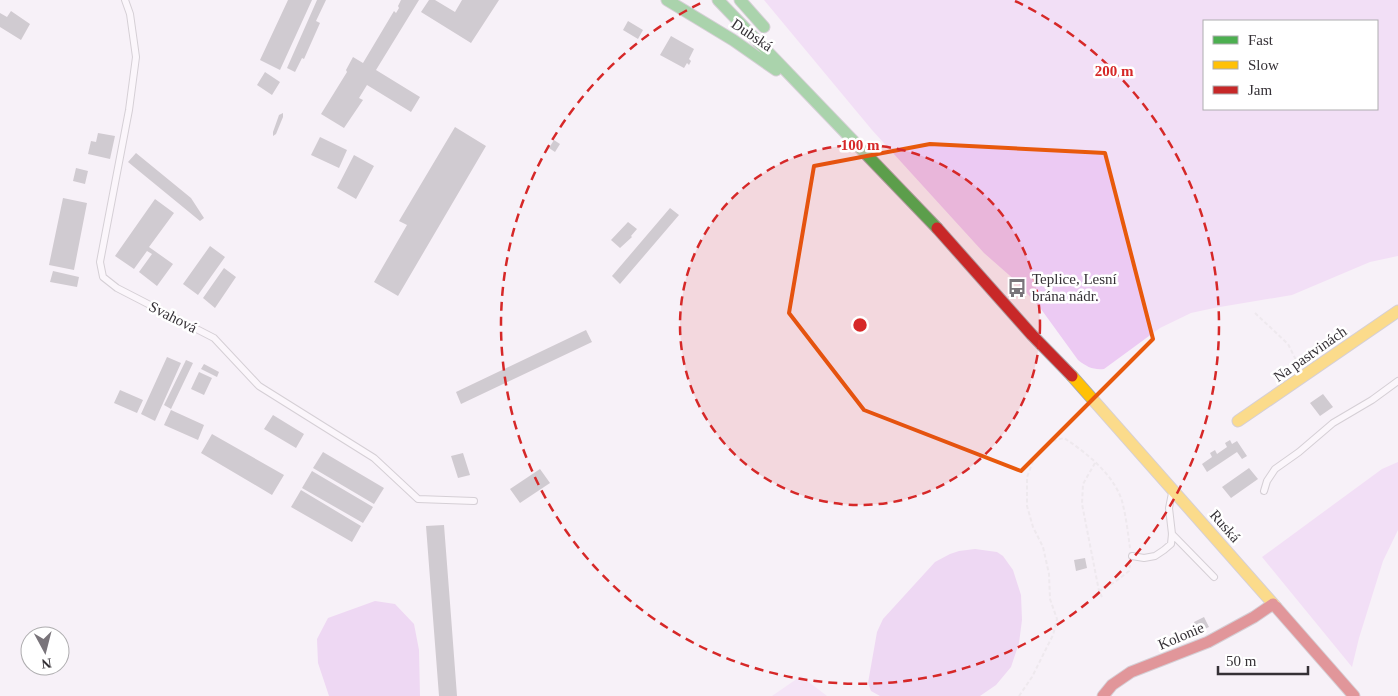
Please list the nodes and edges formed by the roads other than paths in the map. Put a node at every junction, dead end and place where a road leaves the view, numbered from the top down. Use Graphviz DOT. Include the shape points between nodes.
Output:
graph roads {
  1 [pos="125,0"];
  2 [pos="718,0"];
  3 [pos="740,0"];
  4 [pos="670,2"];
  5 [pos="773,36"];
  6 [pos="816,101"];
  7 [pos="879,152"];
  8 [pos="1398,311"];
  9 [pos="1072,376"];
  10 [pos="1398,382"];
  11 [pos="1238,421"];
  12 [pos="1173,489"];
  13 [pos="1264,491"];
  14 [pos="474,501"];
  15 [pos="1172,534"];
  16 [pos="1132,556"];
  17 [pos="1214,577"];
  18 [pos="1273,604"];
  19 [pos="1103,696"];
  20 [pos="1354,696"];
  1 -- 14 [label="lane, Svahová" via="136,57 130,110 100,262 103,277 117,288 214,338 259,386 374,458 418,499"];
  2 -- 6 [label="main road"];
  3 -- 5 [label="main road"];
  4 -- 6 [label="main road, Dubská" via="733,40"];
  6 -- 9 [label="main road" via="923,211"];
  7 -- 9 [label="main road" via="1041,334"];
  8 -- 11 [label="main road, Na pastvinách"];
  9 -- 12 [label="main road, Ruská"];
  10 -- 13 [label="lane" via="1333,423 1275,469 1266,480"];
  12 -- 15 [label="lane" via="1169,508"];
  12 -- 18 [label="main road, Ruská"];
  15 -- 16 [label="lane" via="1171,544 1155,556"];
  15 -- 17 [label="lane"];
  18 -- 19 [label="main road, Kolonie" via="1208,642 1131,672"];
  18 -- 20 [label="main road, Ruská"];
}
